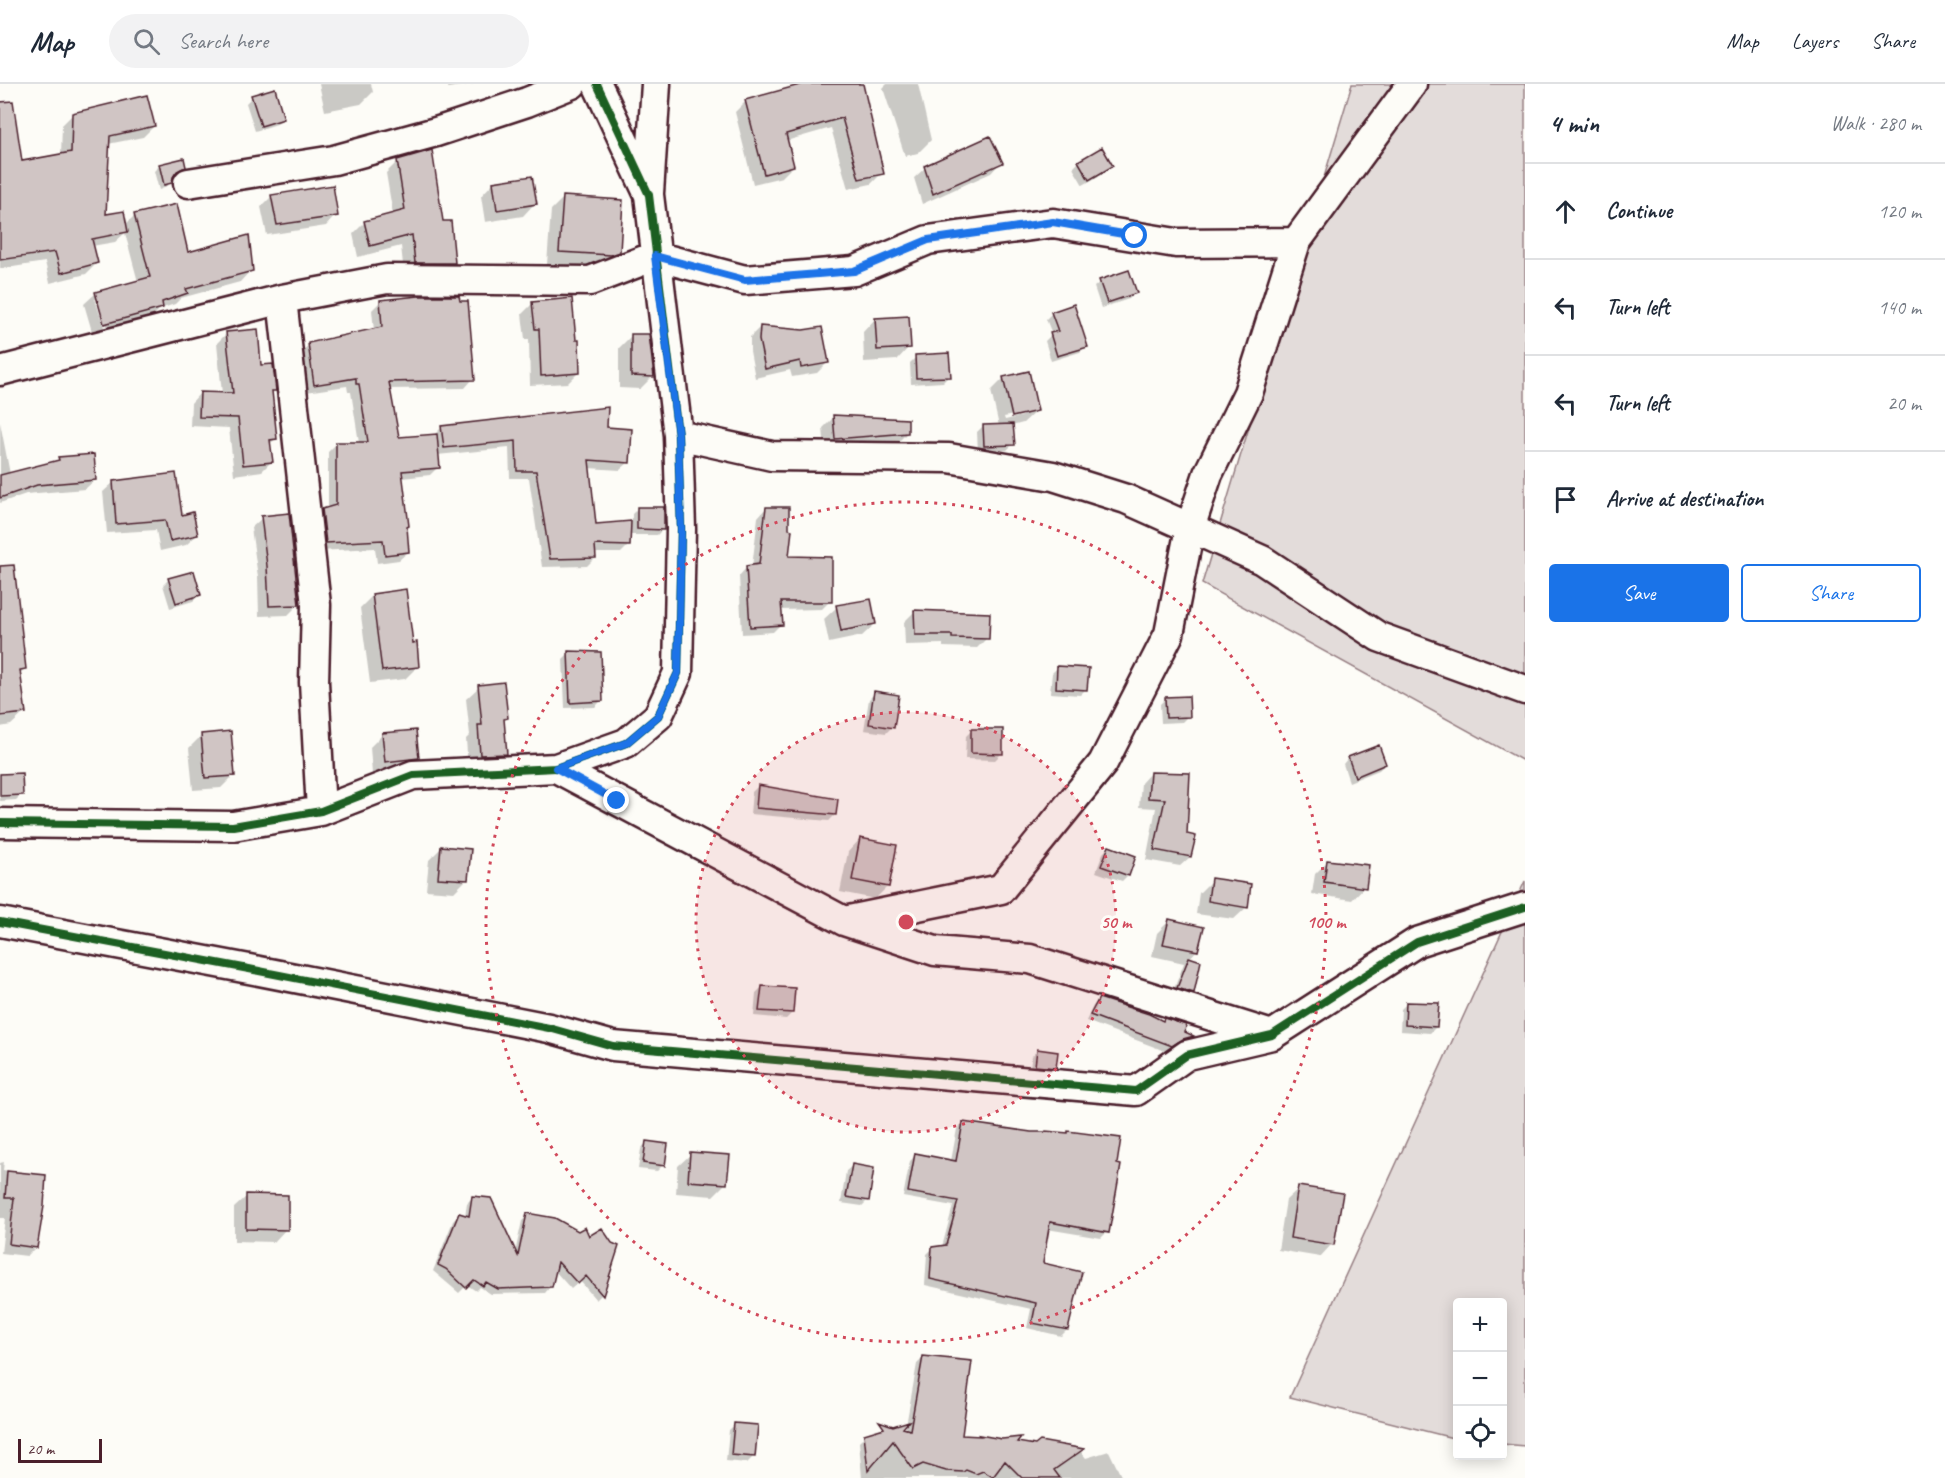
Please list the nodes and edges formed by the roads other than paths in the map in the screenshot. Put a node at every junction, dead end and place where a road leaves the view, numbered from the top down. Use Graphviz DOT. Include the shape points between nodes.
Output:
graph roads {
  1 [pos="572,84"];
  2 [pos="597,84"];
  3 [pos="656,84"];
  4 [pos="1412,84"];
  5 [pos="188,183"];
  6 [pos="649,195"];
  7 [pos="1296,242"];
  8 [pos="655,256"];
  9 [pos="282,299"];
  10 [pos="0,371"];
  11 [pos="678,435"];
  12 [pos="1190,528"];
  13 [pos="1525,690"];
  14 [pos="556,768"];
  15 [pos="321,811"];
  16 [pos="0,823"];
  17 [pos="1525,907"];
  18 [pos="844,921"];
  19 [pos="0,922"];
  20 [pos="1272,1035"];
  1 -- 5 [label="street" via="436,132 334,159"];
  2 -- 6 [label="street"];
  3 -- 6 [label="street"];
  4 -- 7 [label="street"];
  6 -- 8 [label="street"];
  7 -- 8 [label="street" via="1176,243 1053,222 928,240 854,271 745,280"];
  7 -- 12 [label="street" via="1248,393 1208,474"];
  8 -- 9 [label="street" via="590,281 387,279"];
  8 -- 11 [label="street"];
  9 -- 10 [label="street"];
  9 -- 15 [label="street" via="316,605 314,682"];
  11 -- 12 [label="street" via="772,456 949,458 1053,476 1126,499"];
  11 -- 14 [label="street" via="678,673 658,716 626,743"];
  12 -- 13 [label="street" via="1262,560 1379,638"];
  12 -- 18 [label="street" via="1169,634 1103,763 1001,889"];
  14 -- 15 [label="street" via="413,776"];
  14 -- 18 [label="street"];
  15 -- 16 [label="street" via="233,826"];
  17 -- 20 [label="street" via="1417,942"];
  18 -- 20 [label="street" via="935,951 1030,959"];
  19 -- 20 [label="street" via="549,1028 613,1046 1136,1091 1187,1055"];
}
